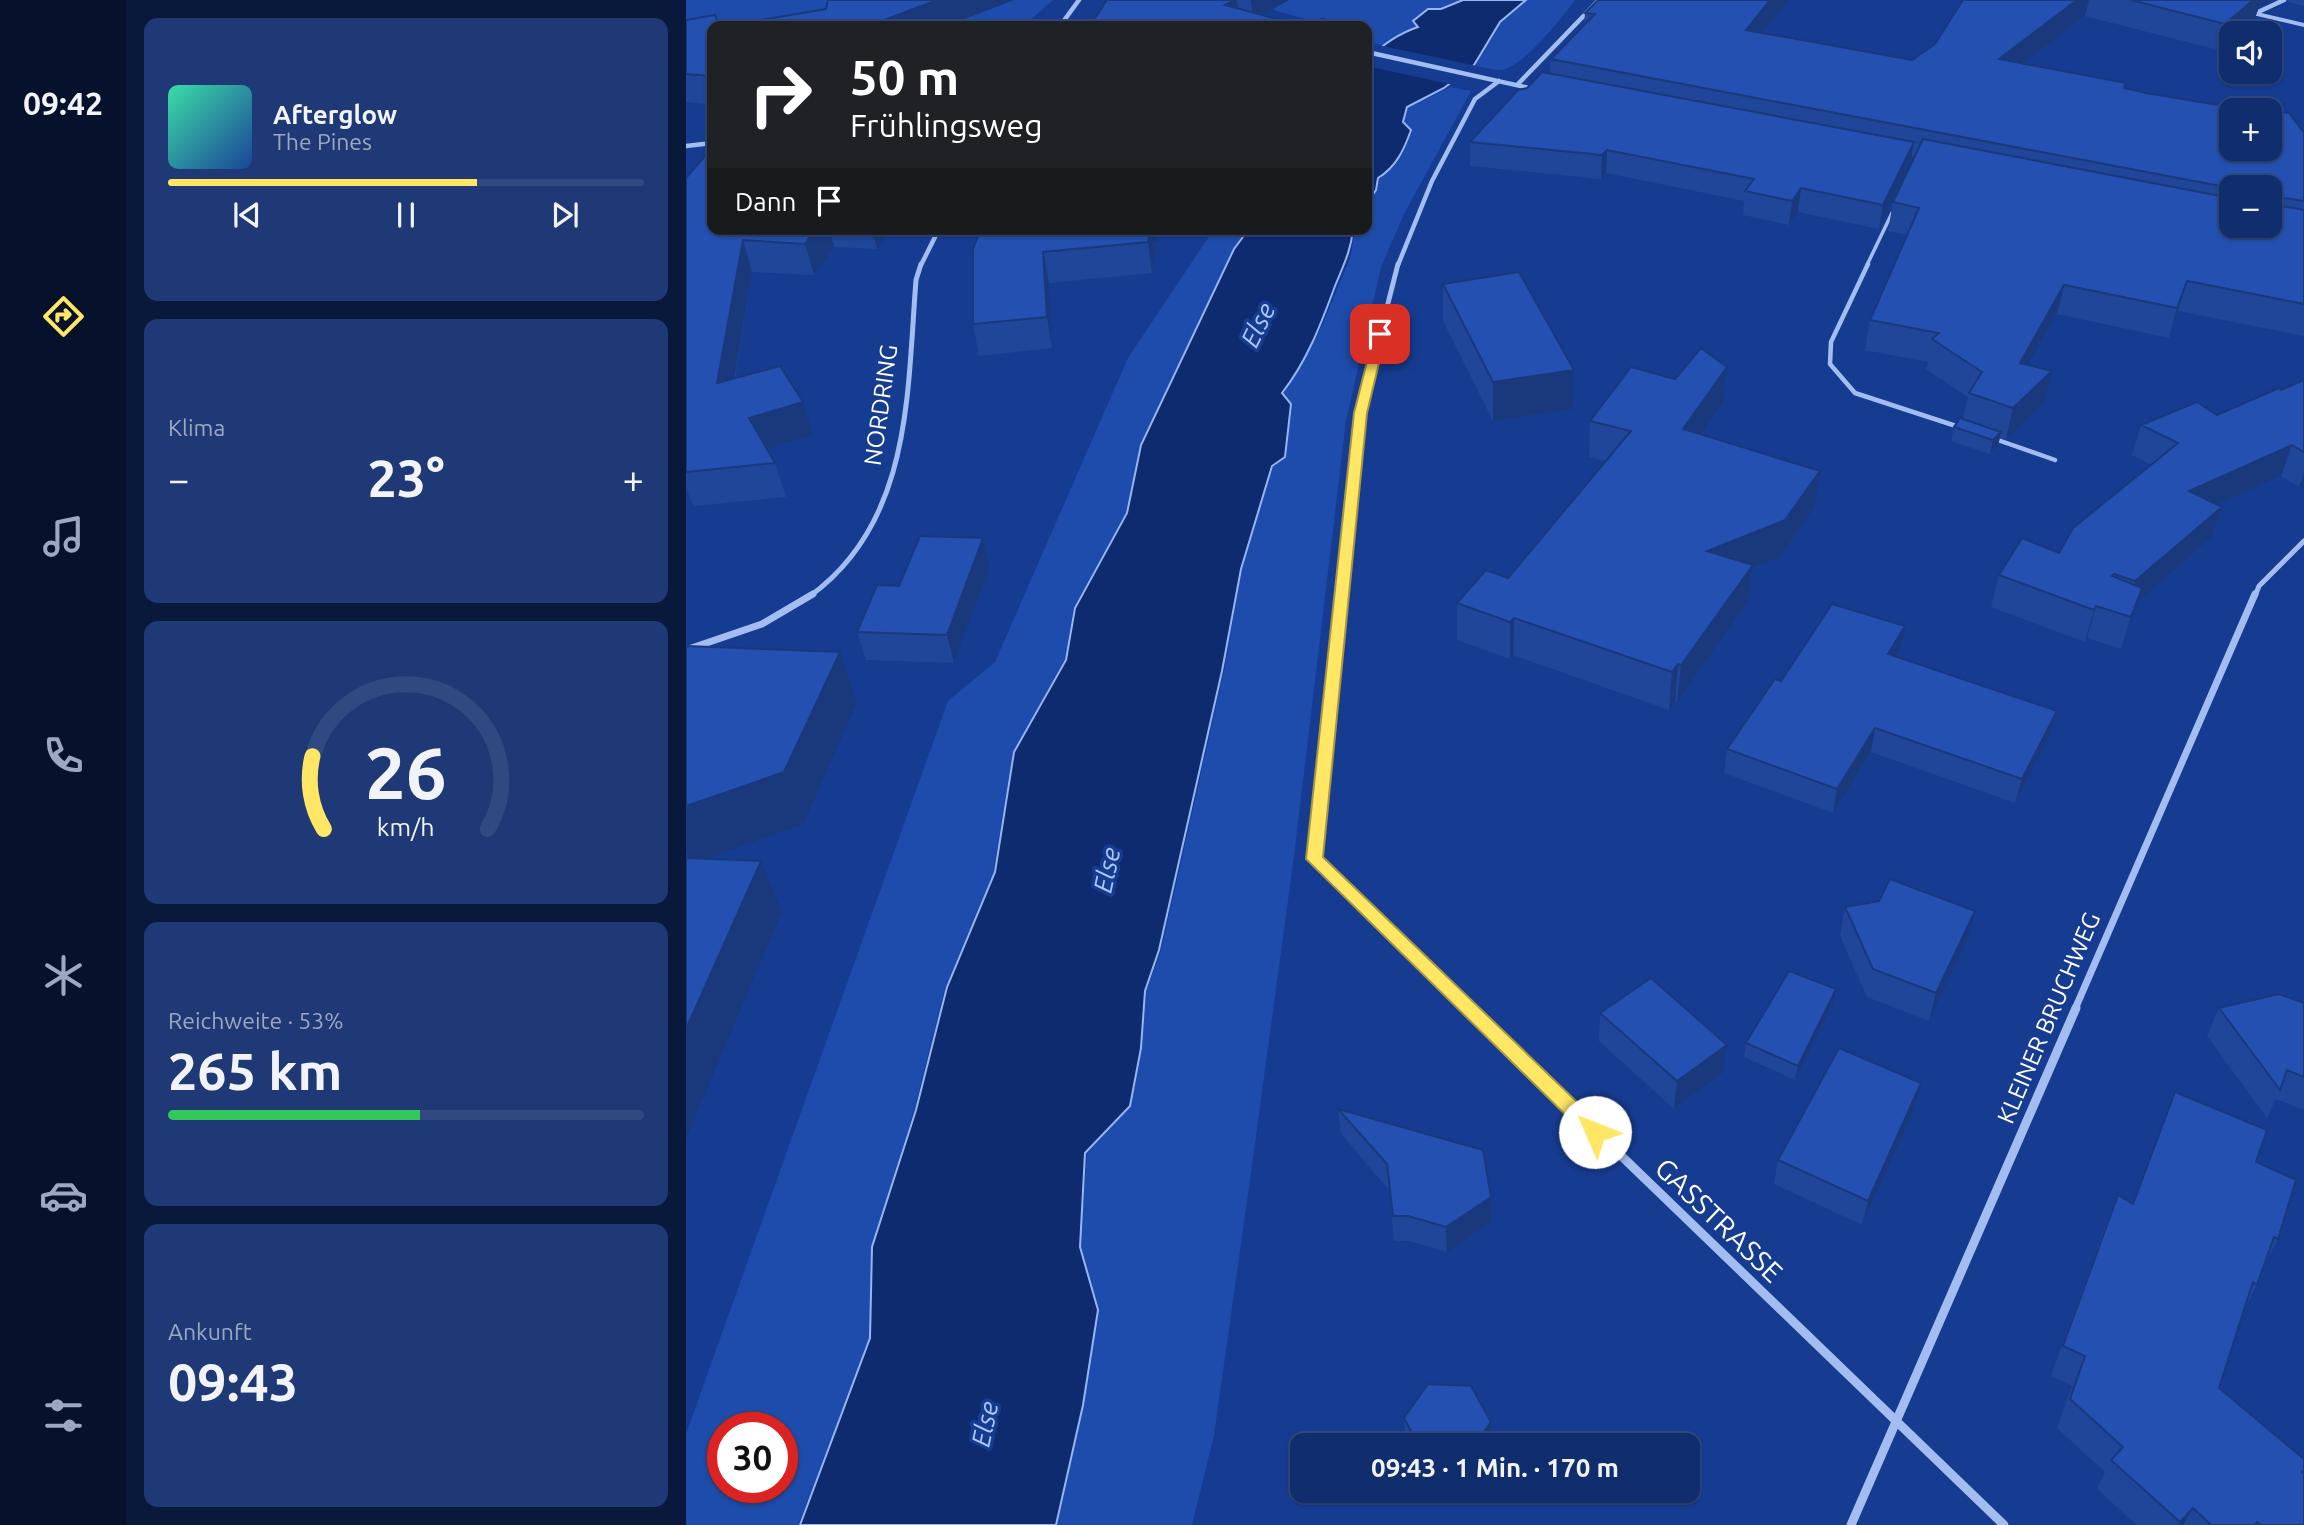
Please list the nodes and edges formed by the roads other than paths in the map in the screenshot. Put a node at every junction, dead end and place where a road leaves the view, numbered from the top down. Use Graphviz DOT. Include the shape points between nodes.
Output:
graph roads {
  1 [pos="1079,0"];
  2 [pos="1599,0"];
  3 [pos="2284,0"];
  4 [pos="2231,6"];
  5 [pos="2256,13"];
  6 [pos="1064,21"];
  7 [pos="2304,25"];
  8 [pos="1372,53"];
  9 [pos="1499,81"];
  10 [pos="1517,85"];
  11 [pos="1543,90"];
  12 [pos="707,144"];
  13 [pos="686,146"];
  14 [pos="1894,211"];
  15 [pos="936,235"];
  16 [pos="1968,430"];
  17 [pos="1993,439"];
  18 [pos="2055,460"];
  19 [pos="2304,541"];
  20 [pos="686,650"];
  21 [pos="1897,1424"];
  22 [pos="1851,1525"];
  23 [pos="2004,1525"];
  1 -- 6 [label="street"];
  2 -- 10 [label="street"];
  3 -- 5 [label="street"];
  4 -- 5 [label="street"];
  5 -- 7 [label="street"];
  8 -- 9 [label="street"];
  9 -- 10 [label="street"];
  9 -- 21 [label="street, GASSTRASSE" via="1475,99 1400,256 1360,413 1314,859"];
  10 -- 11 [label="street"];
  12 -- 13 [label="street"];
  14 -- 16 [label="lane" via="1831,342 1830,364 1855,393"];
  15 -- 20 [label="street, NORDRING" via="916,280 900,440 884,501 863,545 828,582 786,612"];
  17 -- 18 [label="lane"];
  19 -- 21 [label="street, KLEINER BRUCHWEG" via="2259,586"];
  21 -- 22 [label="street, KLEINER BRUCHWEG"];
  21 -- 23 [label="street, GASSTRASSE"];
}
